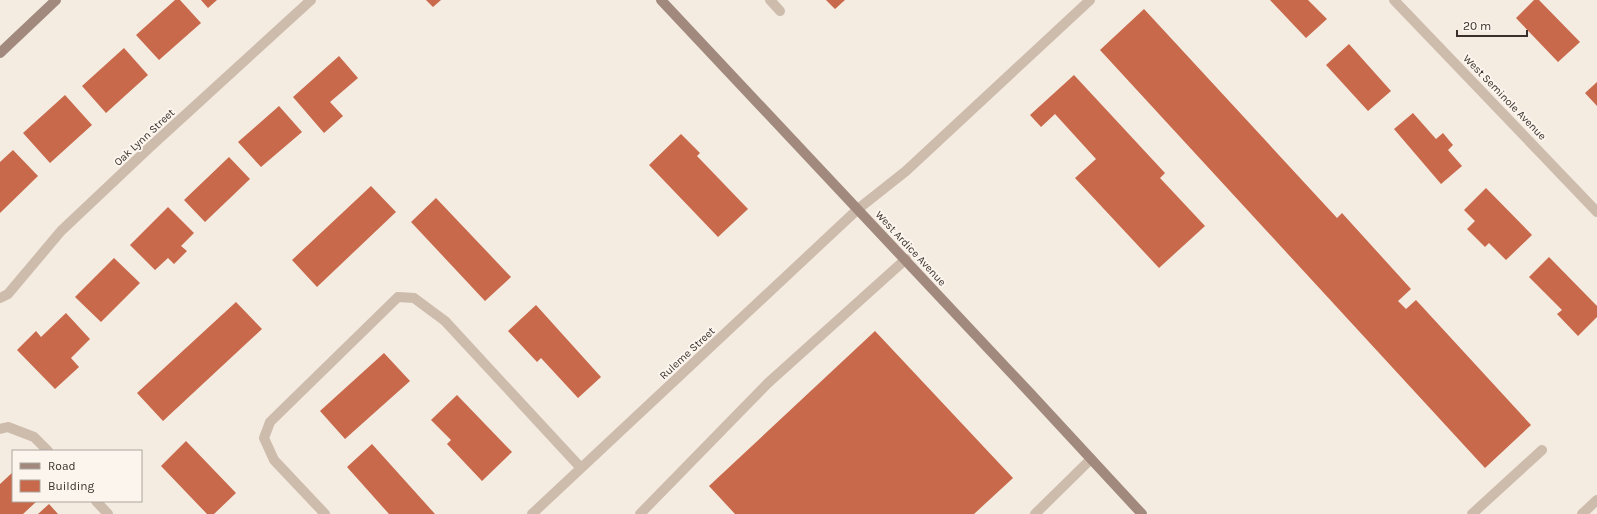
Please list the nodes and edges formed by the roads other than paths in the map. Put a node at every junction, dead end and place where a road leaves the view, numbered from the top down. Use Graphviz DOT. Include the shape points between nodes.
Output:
graph roads {
  1 [pos="56,0"];
  2 [pos="312,0"];
  3 [pos="661,0"];
  4 [pos="770,0"];
  5 [pos="1090,0"];
  6 [pos="1394,0"];
  7 [pos="780,11"];
  8 [pos="0,53"];
  9 [pos="858,209"];
  10 [pos="1597,212"];
  11 [pos="906,259"];
  12 [pos="0,298"];
  13 [pos="0,429"];
  14 [pos="47,450"];
  15 [pos="1542,450"];
  16 [pos="1091,459"];
  17 [pos="581,468"];
  18 [pos="1597,500"];
  19 [pos="97,502"];
  20 [pos="108,514"];
  21 [pos="325,514"];
  22 [pos="532,514"];
  23 [pos="640,514"];
  24 [pos="1036,514"];
  25 [pos="1142,514"];
  26 [pos="1472,514"];
  27 [pos="1582,514"];
  1 -- 8 [label="street"];
  2 -- 12 [label="street, Oak Lynn Street" via="150,146 61,231 8,294"];
  3 -- 9 [label="street, West Ardice Avenue"];
  4 -- 7 [label="street"];
  5 -- 9 [label="street, Ruleme Street" via="906,171"];
  6 -- 10 [label="street, West Seminole Avenue"];
  9 -- 11 [label="street, West Ardice Avenue"];
  9 -- 17 [label="street, Ruleme Street"];
  11 -- 16 [label="street, West Ardice Avenue"];
  11 -- 23 [label="street" via="768,383"];
  13 -- 14 [label="street" via="8,427 34,437"];
  15 -- 26 [label="street"];
  16 -- 24 [label="street"];
  16 -- 25 [label="street, West Ardice Avenue"];
  17 -- 21 [label="street" via="445,321 414,298 398,297 270,422 264,438 274,460"];
  17 -- 22 [label="street, Ruleme Street"];
  18 -- 27 [label="street"];
  19 -- 20 [label="street"];
}
